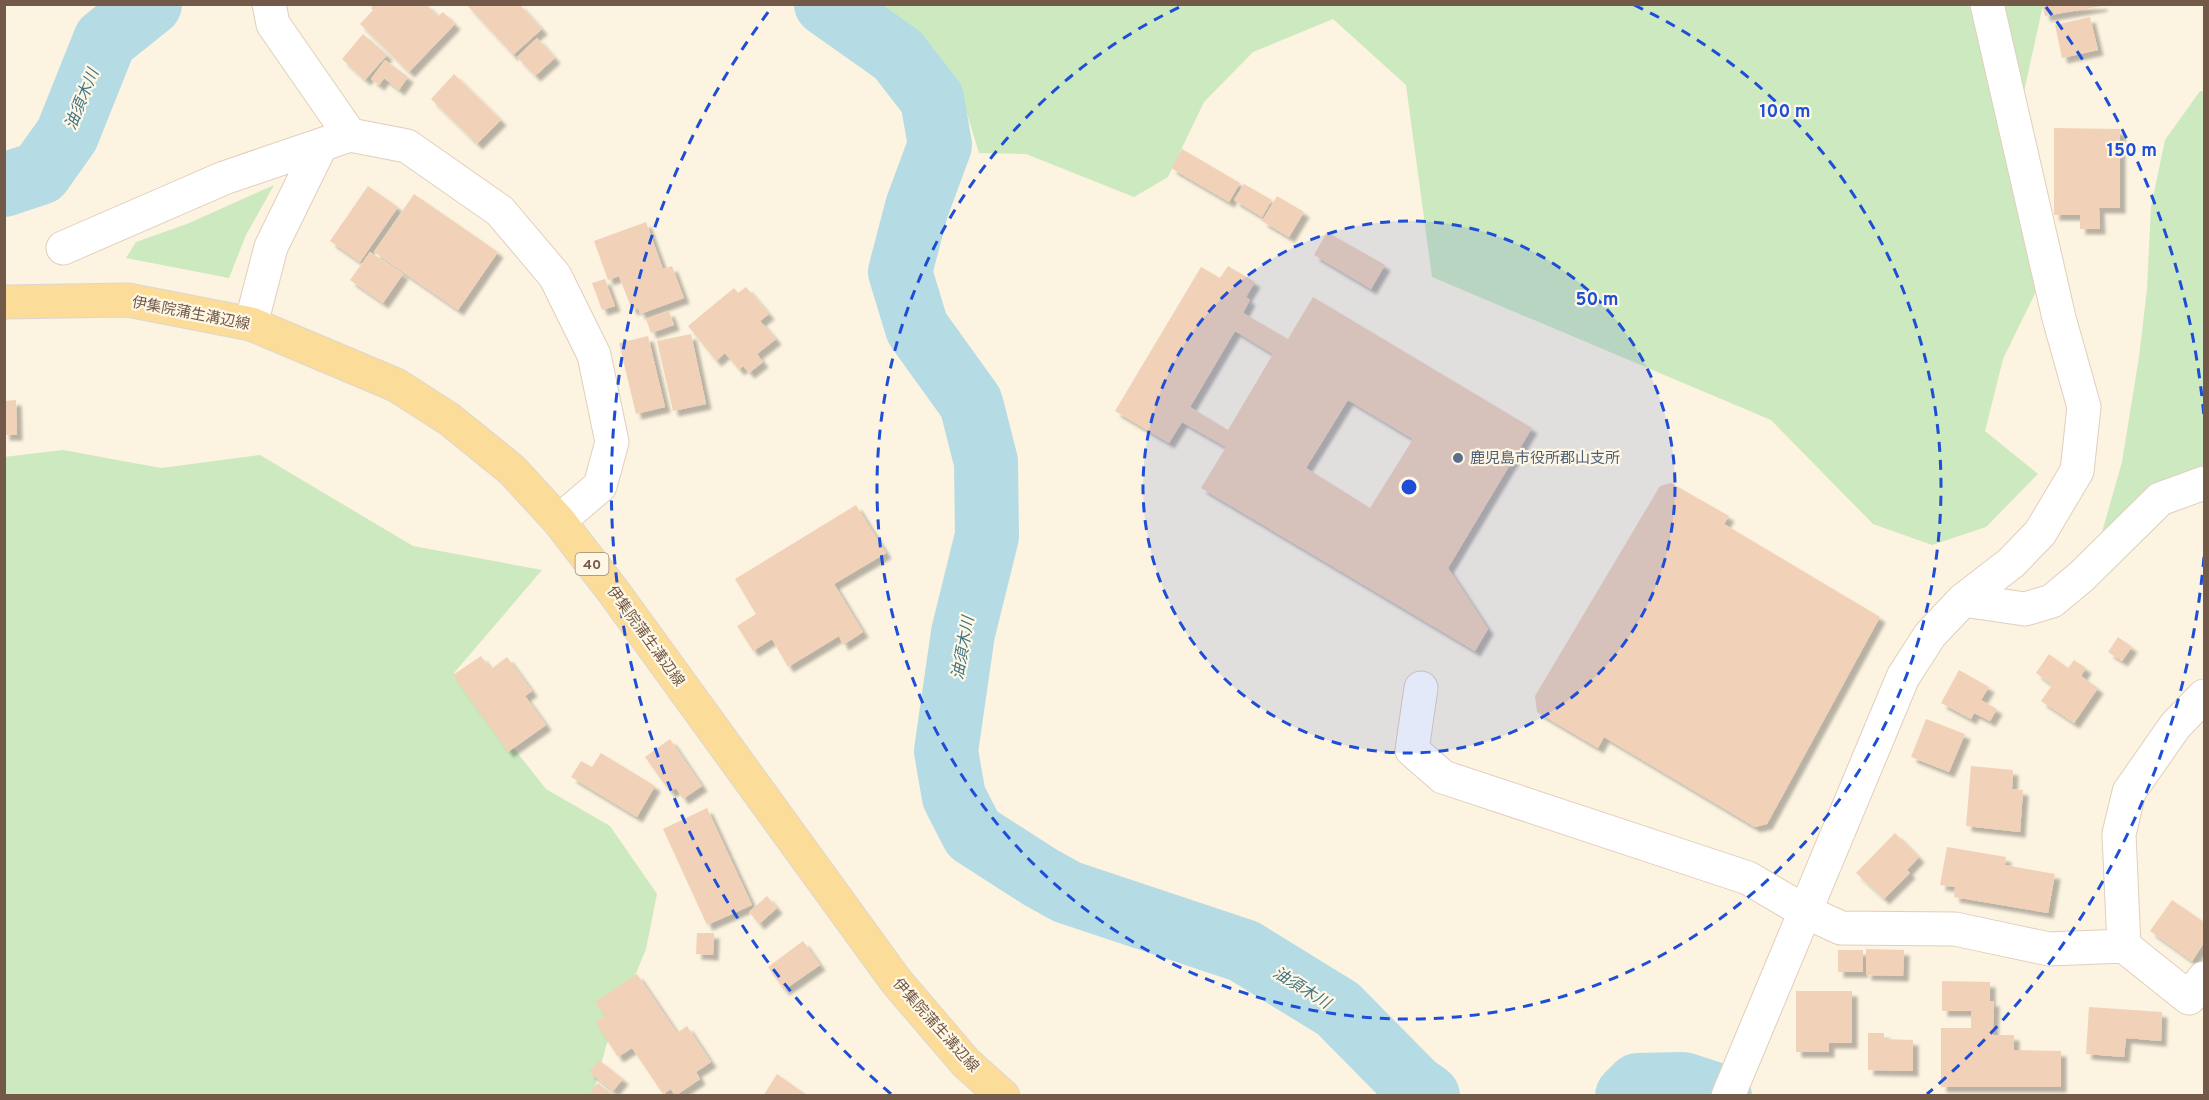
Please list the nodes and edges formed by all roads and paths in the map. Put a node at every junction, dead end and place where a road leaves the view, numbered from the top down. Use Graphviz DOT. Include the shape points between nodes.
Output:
graph roads {
  1 [pos="1987,4"];
  2 [pos="271,14"];
  3 [pos="336,140"];
  4 [pos="63,248"];
  5 [pos="4,302"];
  6 [pos="250,324"];
  7 [pos="2205,483"];
  8 [pos="559,521"];
  9 [pos="1963,600"];
  10 [pos="1421,688"];
  11 [pos="2205,696"];
  12 [pos="1804,911"];
  13 [pos="2124,946"];
  14 [pos="2205,978"];
  15 [pos="1003,1095"];
  16 [pos="1728,1095"];
  1 -- 9 [label="street" via="2059,318 2084,407 2078,471 2040,533 2011,563"];
  2 -- 3 [label="street"];
  3 -- 4 [label="street" via="224,178"];
  3 -- 6 [label="street" via="271,247"];
  3 -- 8 [label="street" via="407,146 500,211 555,276 594,355 612,442 600,486"];
  5 -- 6 [label="main road, 伊集院蒲生溝辺線 / 40" via="129,300"];
  6 -- 8 [label="main road, 伊集院蒲生溝辺線 / 40" via="396,385 449,419 512,470"];
  7 -- 9 [label="street" via="2160,499 2052,601 2025,609"];
  8 -- 15 [label="main road, 伊集院蒲生溝辺線 / 40" via="896,981 966,1063"];
  9 -- 12 [label="street" via="1930,636 1902,677"];
  10 -- 12 [label="street" via="1412,750 1443,777 1748,878"];
  11 -- 13 [label="street" via="2175,726 2129,792 2119,834"];
  12 -- 13 [label="street" via="1841,928 1955,929 2049,949"];
  12 -- 16 [label="street"];
  13 -- 14 [label="street" via="2189,998"];
}
